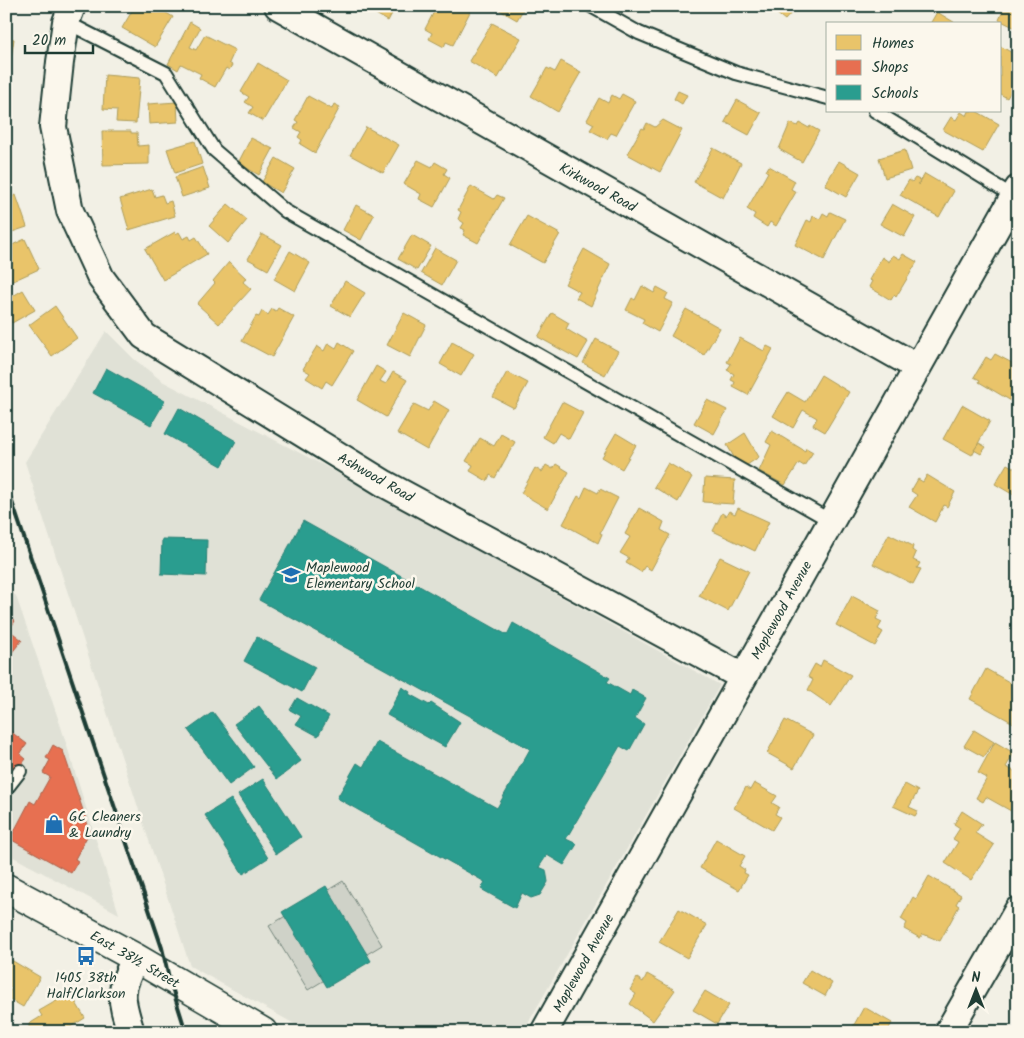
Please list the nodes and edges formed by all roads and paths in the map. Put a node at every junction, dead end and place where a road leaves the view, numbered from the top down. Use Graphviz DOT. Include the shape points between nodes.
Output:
graph roads {
  1 [pos="278,6"];
  2 [pos="591,6"];
  3 [pos="69,14"];
  4 [pos="826,97"];
  5 [pos="877,112"];
  6 [pos="1016,193"];
  7 [pos="917,367"];
  8 [pos="831,520"];
  9 [pos="743,677"];
  10 [pos="20,771"];
  11 [pos="6,789"];
  12 [pos="6,888"];
  13 [pos="1018,910"];
  14 [pos="136,958"];
  15 [pos="131,1032"];
  16 [pos="263,1032"];
  17 [pos="544,1032"];
  18 [pos="948,1032"];
  1 -- 7 [label="street, Kirkwood Road"];
  2 -- 4 [label="lane" via="639,33 736,73"];
  3 -- 8 [label="lane" via="166,73 214,150 285,211"];
  3 -- 9 [label="street, Ashwood Road" via="53,127 70,211 101,278 144,336 386,484"];
  5 -- 6 [label="lane"];
  6 -- 7 [label="street, Maplewood Avenue"];
  7 -- 8 [label="street, Maplewood Avenue"];
  8 -- 9 [label="street, Maplewood Avenue"];
  9 -- 17 [label="street, Maplewood Avenue"];
  10 -- 11 [label="lane"];
  12 -- 14 [label="street, East 38½ Street"];
  13 -- 18 [label="street"];
  14 -- 15 [label="street" via="121,992"];
  14 -- 16 [label="street, East 38½ Street"];
}
